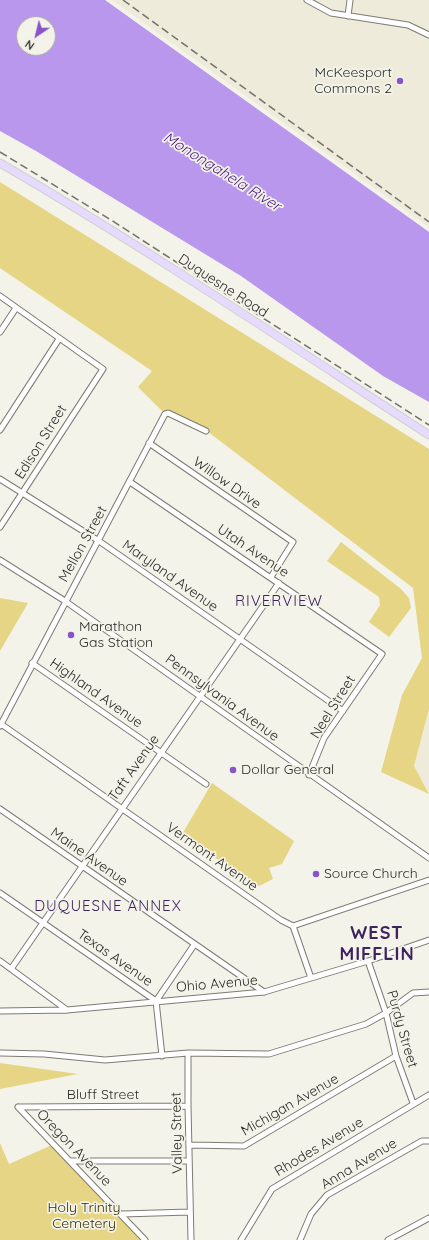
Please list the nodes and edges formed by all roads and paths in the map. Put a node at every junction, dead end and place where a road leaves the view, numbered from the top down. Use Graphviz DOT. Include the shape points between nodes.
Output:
graph roads {
  1 [pos="307,0"];
  2 [pos="350,0"];
  3 [pos="348,16"];
  4 [pos="429,35"];
  5 [pos="0,163"];
  6 [pos="0,296"];
  7 [pos="16,308"];
  8 [pos="0,332"];
  9 [pos="59,339"];
  10 [pos="0,430"];
  11 [pos="206,431"];
  12 [pos="429,435"];
  13 [pos="149,443"];
  14 [pos="0,479"];
  15 [pos="130,482"];
  16 [pos="23,494"];
  17 [pos="0,527"];
  18 [pos="98,541"];
  19 [pos="0,560"];
  20 [pos="271,577"];
  21 [pos="279,583"];
  22 [pos="65,601"];
  23 [pos="240,639"];
  24 [pos="382,654"];
  25 [pos="32,663"];
  26 [pos="200,697"];
  27 [pos="343,711"];
  28 [pos="0,725"];
  29 [pos="160,752"];
  30 [pos="309,775"];
  31 [pos="206,784"];
  32 [pos="121,808"];
  33 [pos="0,809"];
  34 [pos="429,858"];
  35 [pos="82,867"];
  36 [pos="429,880"];
  37 [pos="0,893"];
  38 [pos="42,922"];
  39 [pos="293,926"];
  40 [pos="429,940"];
  41 [pos="194,945"];
  42 [pos="0,961"];
  43 [pos="368,961"];
  44 [pos="11,968"];
  45 [pos="311,978"];
  46 [pos="264,992"];
  47 [pos="429,992"];
  48 [pos="156,1001"];
  49 [pos="67,1010"];
  50 [pos="0,1011"];
  51 [pos="386,1013"];
  52 [pos="0,1053"];
  53 [pos="188,1053"];
  54 [pos="162,1056"];
  55 [pos="396,1056"];
  56 [pos="429,1095"];
  57 [pos="413,1103"];
  58 [pos="188,1106"];
  59 [pos="18,1107"];
  60 [pos="429,1141"];
  61 [pos="190,1145"];
  62 [pos="70,1161"];
  63 [pos="189,1161"];
  64 [pos="190,1212"];
  65 [pos="122,1214"];
  66 [pos="429,1218"];
  67 [pos="145,1240"];
  68 [pos="192,1240"];
  69 [pos="241,1240"];
  70 [pos="300,1240"];
  71 [pos="388,1240"];
  1 -- 3 [label="street" via="331,13"];
  2 -- 3 [label="street"];
  3 -- 4 [label="street" via="408,25"];
  5 -- 12 [label="main road, Duquesne Road" via="153,256"];
  6 -- 7 [label="street"];
  7 -- 8 [label="street"];
  7 -- 9 [label="street"];
  9 -- 10 [label="street"];
  9 -- 16 [label="street, Edison Street" via="103,369"];
  11 -- 13 [label="street, Mellon Street" via="168,413"];
  13 -- 15 [label="street, Mellon Street"];
  13 -- 20 [label="street, Willow Drive" via="293,542"];
  14 -- 16 [label="street, Maryland Avenue"];
  15 -- 18 [label="street, Mellon Street"];
  15 -- 20 [label="street, Utah Avenue"];
  16 -- 17 [label="street, Edison Street"];
  16 -- 18 [label="street, Maryland Avenue"];
  18 -- 22 [label="street, Mellon Street"];
  18 -- 23 [label="street, Maryland Avenue"];
  19 -- 22 [label="street, Pennsylvania Avenue"];
  20 -- 21 [label="street, Utah Avenue"];
  21 -- 23 [label="street, Taft Avenue"];
  21 -- 24 [label="street, Utah Avenue"];
  22 -- 25 [label="street, Mellon Street"];
  22 -- 26 [label="street, Pennsylvania Avenue"];
  23 -- 26 [label="street, Taft Avenue"];
  23 -- 27 [label="street, Maryland Avenue"];
  24 -- 27 [label="street, Neel Street"];
  25 -- 28 [label="street, Mellon Street"];
  25 -- 29 [label="street, Highland Avenue"];
  26 -- 29 [label="street, Taft Avenue"];
  26 -- 30 [label="street, Pennsylvania Avenue"];
  27 -- 30 [label="street, Neel Street" via="324,740"];
  28 -- 32 [label="street, Vermont Avenue"];
  29 -- 31 [label="street, Highland Avenue"];
  29 -- 32 [label="street, Taft Avenue"];
  30 -- 34 [label="street, Pennsylvania Avenue"];
  32 -- 35 [label="street, Taft Avenue"];
  32 -- 39 [label="street, Vermont Avenue"];
  33 -- 35 [label="street, Maine Avenue"];
  35 -- 38 [label="street, Taft Avenue"];
  35 -- 41 [label="street, Maine Avenue"];
  36 -- 39 [label="street"];
  37 -- 38 [label="street, Texas Avenue"];
  38 -- 44 [label="street, Taft Avenue"];
  38 -- 48 [label="street, Texas Avenue"];
  39 -- 45 [label="street"];
  40 -- 43 [label="street, Ohio Avenue"];
  41 -- 46 [label="street, Maine Avenue"];
  41 -- 48 [label="street"];
  42 -- 44 [label="street"];
  43 -- 45 [label="street, Ohio Avenue"];
  43 -- 51 [label="street, Purdy Street"];
  44 -- 49 [label="street"];
  45 -- 46 [label="street, Ohio Avenue"];
  46 -- 48 [label="street, Ohio Avenue"];
  47 -- 51 [label="street" via="413,993"];
  48 -- 49 [label="street, Ohio Avenue"];
  48 -- 54 [label="street"];
  49 -- 50 [label="street, Ohio Avenue"];
  51 -- 53 [label="street" via="366,1024 269,1054"];
  51 -- 55 [label="street, Purdy Street"];
  52 -- 54 [label="street" via="105,1060"];
  53 -- 54 [label="street"];
  53 -- 58 [label="street, Valley Street"];
  55 -- 57 [label="street, Purdy Street"];
  55 -- 61 [label="street, Michigan Avenue" via="244,1146"];
  56 -- 57 [label="street, Rhodes Avenue"];
  57 -- 69 [label="street, Rhodes Avenue" via="272,1189"];
  58 -- 59 [label="street, Bluff Street"];
  58 -- 61 [label="street, Valley Street"];
  59 -- 62 [label="street, Oregon Avenue"];
  60 -- 70 [label="street, Anna Avenue" via="422,1141 327,1195 311,1214"];
  61 -- 63 [label="street, Valley Street"];
  62 -- 63 [label="street"];
  62 -- 65 [label="street, Oregon Avenue"];
  63 -- 64 [label="street, Valley Street"];
  64 -- 65 [label="street"];
  64 -- 68 [label="street"];
  65 -- 67 [label="street, Oregon Avenue"];
  66 -- 71 [label="street"];
}
